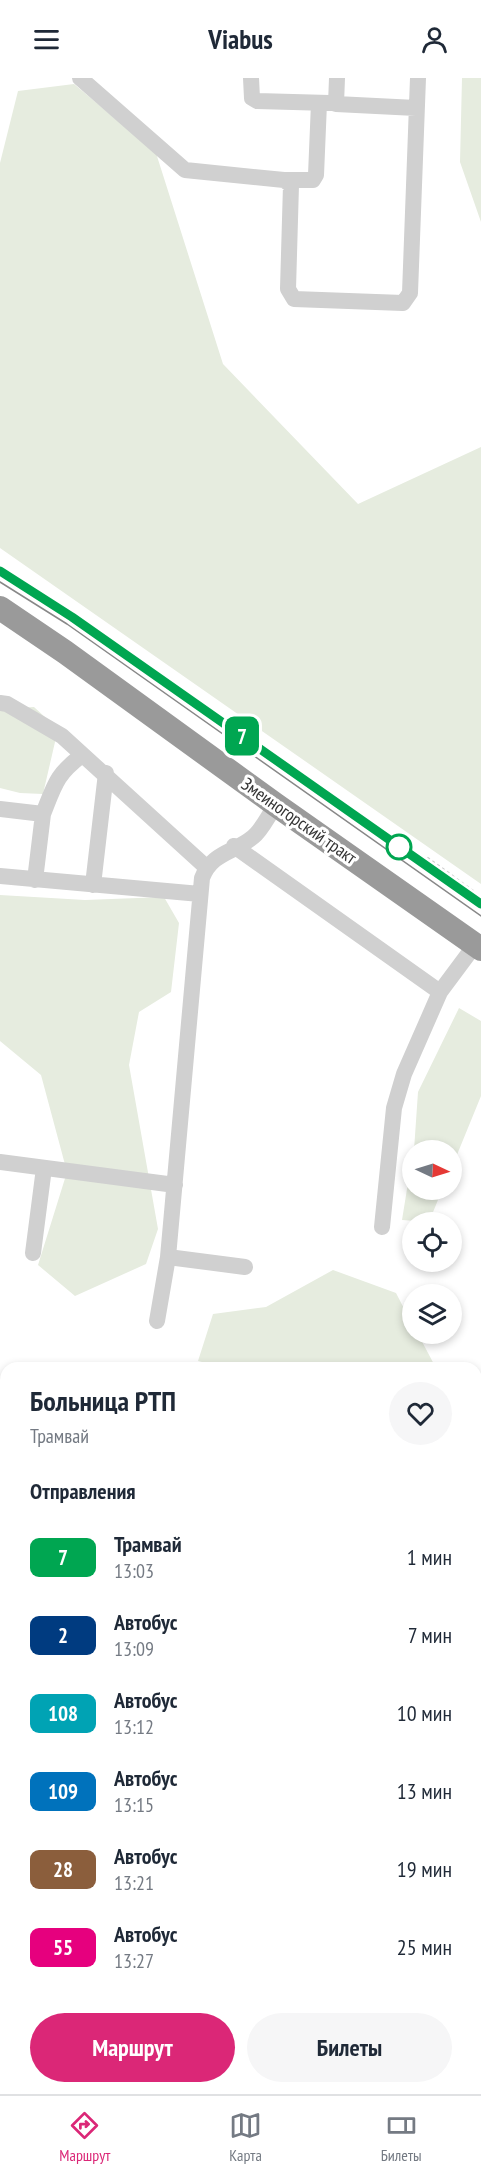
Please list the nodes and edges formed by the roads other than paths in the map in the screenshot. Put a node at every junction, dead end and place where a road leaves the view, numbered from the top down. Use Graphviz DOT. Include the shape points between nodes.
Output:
graph roads {
  1 [pos="80,78"];
  2 [pos="251,78"];
  3 [pos="337,78"];
  4 [pos="418,78"];
  5 [pos="319,103"];
  6 [pos="336,104"];
  7 [pos="416,108"];
  8 [pos="284,180"];
  9 [pos="0,608"];
  10 [pos="0,703"];
  11 [pos="82,755"];
  12 [pos="106,773"];
  13 [pos="276,805"];
  14 [pos="0,809"];
  15 [pos="43,814"];
  16 [pos="234,846"];
  17 [pos="207,867"];
  18 [pos="0,876"];
  19 [pos="35,880"];
  20 [pos="93,885"];
  21 [pos="200,894"];
  22 [pos="478,947"];
  23 [pos="440,992"];
  24 [pos="0,1162"];
  25 [pos="44,1168"];
  26 [pos="175,1185"];
  27 [pos="382,1227"];
  28 [pos="33,1253"];
  29 [pos="168,1257"];
  30 [pos="245,1267"];
  31 [pos="157,1321"];
  1 -- 8 [label="street" via="185,170"];
  2 -- 5 [label="street" via="252,98 257,101"];
  3 -- 6 [label="street"];
  4 -- 7 [label="street"];
  5 -- 6 [label="street"];
  5 -- 8 [label="street" via="316,175 313,180"];
  6 -- 7 [label="street"];
  7 -- 8 [label="street" via="410,293 403,303 294,299 288,289 292,194 291,185"];
  9 -- 13 [label="highway, Змеиногорский тракт"];
  10 -- 11 [label="street" via="62,736"];
  11 -- 12 [label="street"];
  11 -- 15 [label="street" via="57,777"];
  12 -- 17 [label="street"];
  12 -- 20 [label="street"];
  13 -- 16 [label="street" via="254,837"];
  13 -- 22 [label="highway, Змеиногорский тракт"];
  14 -- 15 [label="street"];
  15 -- 19 [label="street"];
  16 -- 17 [label="street"];
  16 -- 23 [label="street"];
  17 -- 21 [label="street"];
  18 -- 19 [label="street"];
  19 -- 20 [label="street"];
  20 -- 21 [label="street"];
  21 -- 26 [label="street"];
  22 -- 23 [label="street"];
  23 -- 27 [label="street" via="404,1074 394,1108"];
  24 -- 25 [label="street"];
  25 -- 26 [label="street"];
  25 -- 28 [label="street"];
  26 -- 29 [label="street"];
  29 -- 30 [label="street"];
  29 -- 31 [label="street"];
}
